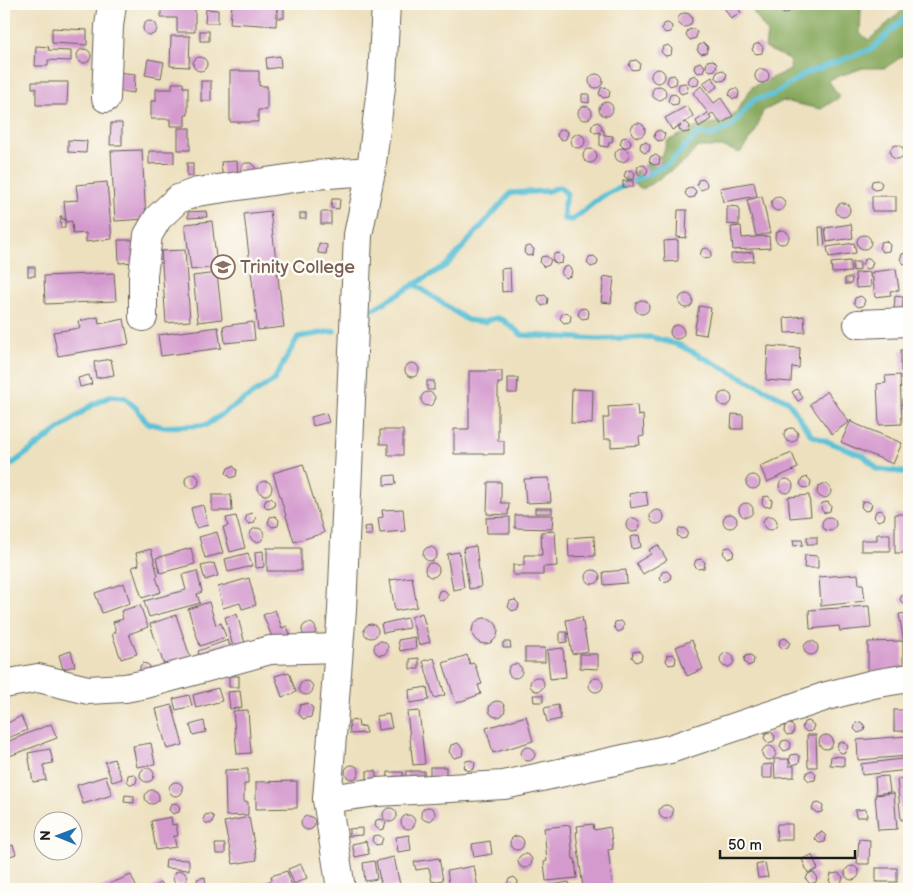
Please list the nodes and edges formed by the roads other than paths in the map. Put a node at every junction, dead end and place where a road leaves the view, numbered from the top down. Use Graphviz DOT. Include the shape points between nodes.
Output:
graph roads {
  1 [pos="112,4"];
  2 [pos="386,4"];
  3 [pos="106,98"];
  4 [pos="371,171"];
  5 [pos="143,317"];
  6 [pos="909,322"];
  7 [pos="858,324"];
  8 [pos="338,648"];
  9 [pos="909,678"];
  10 [pos="4,684"];
  11 [pos="326,799"];
  12 [pos="341,889"];
  1 -- 3 [label="street"];
  2 -- 4 [label="street" via="382,79"];
  4 -- 5 [label="street" via="284,179 197,192 178,199 158,218 148,235 143,275"];
  4 -- 8 [label="street" via="358,235"];
  6 -- 7 [label="street"];
  8 -- 10 [label="street" via="270,650 125,688 88,690 38,678"];
  8 -- 11 [label="street"];
  9 -- 11 [label="street" via="827,696 670,748 504,785 378,792"];
  11 -- 12 [label="street"];
}
